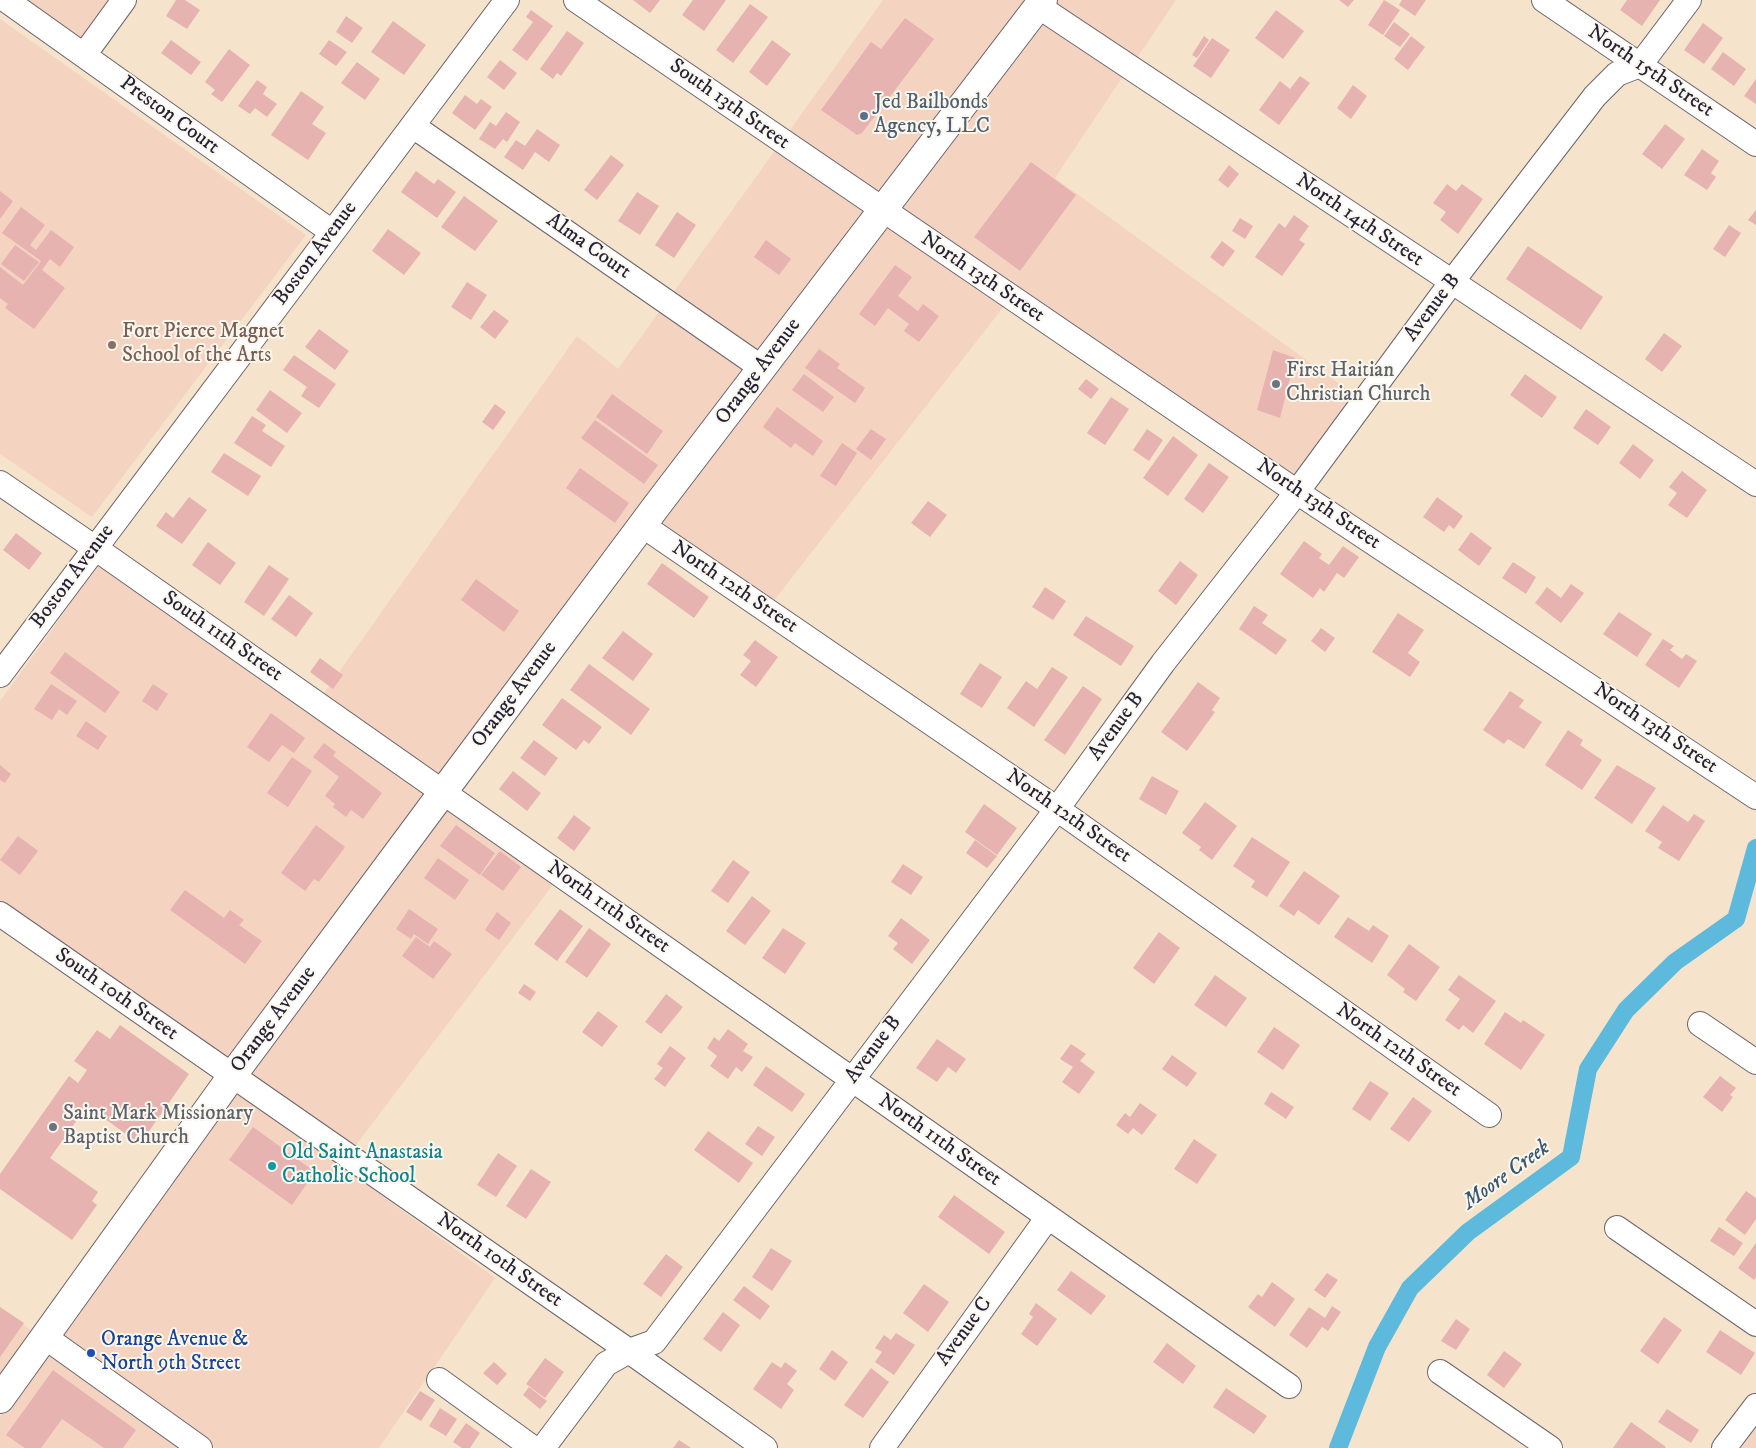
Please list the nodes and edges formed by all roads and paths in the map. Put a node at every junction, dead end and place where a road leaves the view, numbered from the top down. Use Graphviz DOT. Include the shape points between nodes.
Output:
graph roads {
  1 [pos="6,0"];
  2 [pos="124,0"];
  3 [pos="507,0"];
  4 [pos="576,0"];
  5 [pos="1544,0"];
  6 [pos="1689,0"];
  7 [pos="1040,3"];
  8 [pos="84,55"];
  9 [pos="1640,64"];
  10 [pos="413,126"];
  11 [pos="1756,144"];
  12 [pos="882,210"];
  13 [pos="332,232"];
  14 [pos="1451,283"];
  15 [pos="762,368"];
  16 [pos="0,483"];
  17 [pos="1756,484"];
  18 [pos="1297,492"];
  19 [pos="642,525"];
  20 [pos="96,548"];
  21 [pos="0,675"];
  22 [pos="443,792"];
  23 [pos="1756,797"];
  24 [pos="1057,809"];
  25 [pos="2,921"];
  26 [pos="1700,1024"];
  27 [pos="1756,1062"];
  28 [pos="232,1076"];
  29 [pos="852,1079"];
  30 [pos="1489,1115"];
  31 [pos="1048,1217"];
  32 [pos="1617,1228"];
  33 [pos="1756,1324"];
  34 [pos="44,1337"];
  35 [pos="629,1351"];
  36 [pos="1440,1372"];
  37 [pos="439,1380"];
  38 [pos="1288,1386"];
  39 [pos="0,1399"];
  40 [pos="1756,1406"];
  41 [pos="200,1448"];
  42 [pos="533,1448"];
  43 [pos="544,1448"];
  44 [pos="765,1448"];
  45 [pos="882,1448"];
  46 [pos="1550,1448"];
  47 [pos="1724,1448"];
  1 -- 8 [label="street, Preston Court"];
  2 -- 8 [label="street"];
  3 -- 10 [label="street, Boston Avenue"];
  4 -- 12 [label="street, South 13th Street"];
  5 -- 9 [label="street, North 15th Street"];
  6 -- 9 [label="street, Avenue B"];
  7 -- 12 [label="main road, Orange Avenue"];
  7 -- 14 [label="street, North 14th Street"];
  8 -- 13 [label="street, Preston Court"];
  9 -- 11 [label="street, North 15th Street"];
  9 -- 14 [label="street, Avenue B" via="1617,74 1595,96"];
  10 -- 13 [label="street, Boston Avenue"];
  10 -- 15 [label="street, Alma Court"];
  12 -- 15 [label="main road, Orange Avenue"];
  12 -- 18 [label="street, North 13th Street"];
  13 -- 20 [label="street, Boston Avenue"];
  14 -- 17 [label="street, North 14th Street"];
  14 -- 18 [label="street, Avenue B"];
  15 -- 19 [label="main road, Orange Avenue"];
  16 -- 20 [label="street, South 11th Street"];
  18 -- 23 [label="street, North 13th Street"];
  18 -- 24 [label="street, Avenue B" via="1163,663"];
  19 -- 22 [label="main road, Orange Avenue"];
  19 -- 24 [label="street, North 12th Street"];
  20 -- 21 [label="street, Boston Avenue"];
  20 -- 22 [label="street, South 11th Street"];
  22 -- 28 [label="main road, Orange Avenue"];
  22 -- 29 [label="street, North 11th Street"];
  24 -- 29 [label="street, Avenue B"];
  24 -- 30 [label="street, North 12th Street"];
  25 -- 28 [label="street, South 10th Street"];
  26 -- 27 [label="street"];
  28 -- 34 [label="main road, Orange Avenue"];
  28 -- 35 [label="street, North 10th Street"];
  29 -- 31 [label="street, North 11th Street"];
  29 -- 35 [label="street, Avenue B" via="654,1342"];
  31 -- 38 [label="street, North 11th Street"];
  31 -- 45 [label="street, Avenue C"];
  32 -- 33 [label="street"];
  34 -- 39 [label="main road, Orange Avenue"];
  34 -- 41 [label="street"];
  35 -- 43 [label="street, Avenue B" via="606,1364"];
  35 -- 44 [label="street, North 10th Street"];
  36 -- 46 [label="street"];
  37 -- 42 [label="street"];
  40 -- 47 [label="street"];
}
